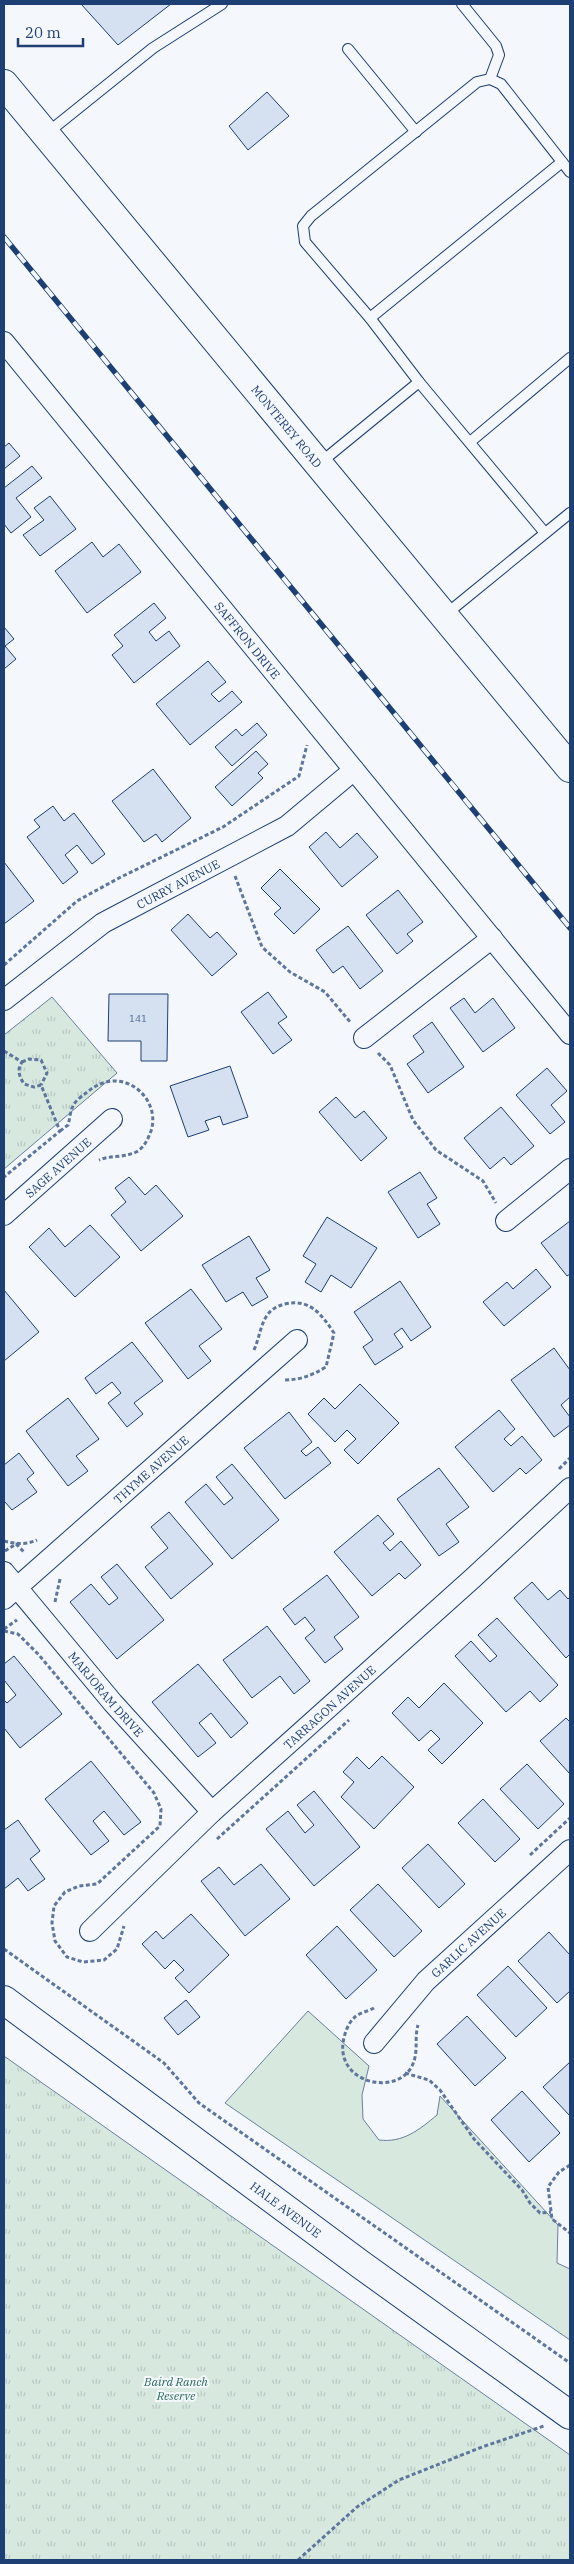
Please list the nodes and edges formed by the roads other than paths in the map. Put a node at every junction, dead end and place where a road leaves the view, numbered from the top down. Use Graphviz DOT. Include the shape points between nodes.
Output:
graph roads {
  1 [pos="222,4"];
  2 [pos="462,4"];
  3 [pos="348,48"];
  4 [pos="490,79"];
  5 [pos="4,84"];
  6 [pos="416,132"];
  7 [pos="45,134"];
  8 [pos="562,162"];
  9 [pos="570,172"];
  10 [pos="370,318"];
  11 [pos="4,342"];
  12 [pos="570,358"];
  13 [pos="419,382"];
  14 [pos="470,442"];
  15 [pos="319,464"];
  16 [pos="570,513"];
  17 [pos="545,533"];
  18 [pos="444,616"];
  19 [pos="570,768"];
  20 [pos="354,770"];
  21 [pos="492,938"];
  22 [pos="4,1000"];
  23 [pos="570,1034"];
  24 [pos="364,1038"];
  25 [pos="112,1119"];
  26 [pos="570,1168"];
  27 [pos="4,1216"];
  28 [pos="506,1221"];
  29 [pos="297,1340"];
  30 [pos="570,1488"];
  31 [pos="8,1586"];
  32 [pos="212,1812"];
  33 [pos="570,1850"];
  34 [pos="90,1931"];
  35 [pos="4,2000"];
  36 [pos="374,2043"];
  37 [pos="569,2414"];
  1 -- 7 [label="lane" via="153,48"];
  2 -- 4 [label="lane" via="496,46 499,55"];
  3 -- 6 [label="lane"];
  4 -- 6 [label="lane" via="477,82"];
  4 -- 8 [label="lane" via="501,84"];
  5 -- 7 [label="main road, MONTEREY ROAD"];
  6 -- 10 [label="lane" via="311,216 303,226 305,242"];
  7 -- 15 [label="main road, MONTEREY ROAD"];
  8 -- 9 [label="lane"];
  8 -- 10 [label="lane"];
  10 -- 13 [label="lane"];
  11 -- 20 [label="street, SAFFRON DRIVE"];
  12 -- 14 [label="lane"];
  13 -- 14 [label="lane"];
  13 -- 15 [label="lane"];
  14 -- 17 [label="lane"];
  15 -- 18 [label="main road, MONTEREY ROAD"];
  16 -- 17 [label="lane"];
  17 -- 18 [label="lane"];
  18 -- 19 [label="main road, MONTEREY ROAD"];
  20 -- 21 [label="street, SAFFRON DRIVE"];
  20 -- 22 [label="street, CURRY AVENUE" via="287,826 103,923"];
  21 -- 23 [label="street, SAFFRON DRIVE"];
  21 -- 24 [label="street"];
  25 -- 27 [label="street, SAGE AVENUE"];
  26 -- 28 [label="street"];
  29 -- 31 [label="street, THYME AVENUE"];
  30 -- 32 [label="street, TARRAGON AVENUE"];
  31 -- 32 [label="street, MARJORAM DRIVE"];
  32 -- 34 [label="street, TARRAGON AVENUE"];
  33 -- 36 [label="street, GARLIC AVENUE" via="426,1981"];
  35 -- 37 [label="main road, HALE AVENUE" via="360,2264"];
}
